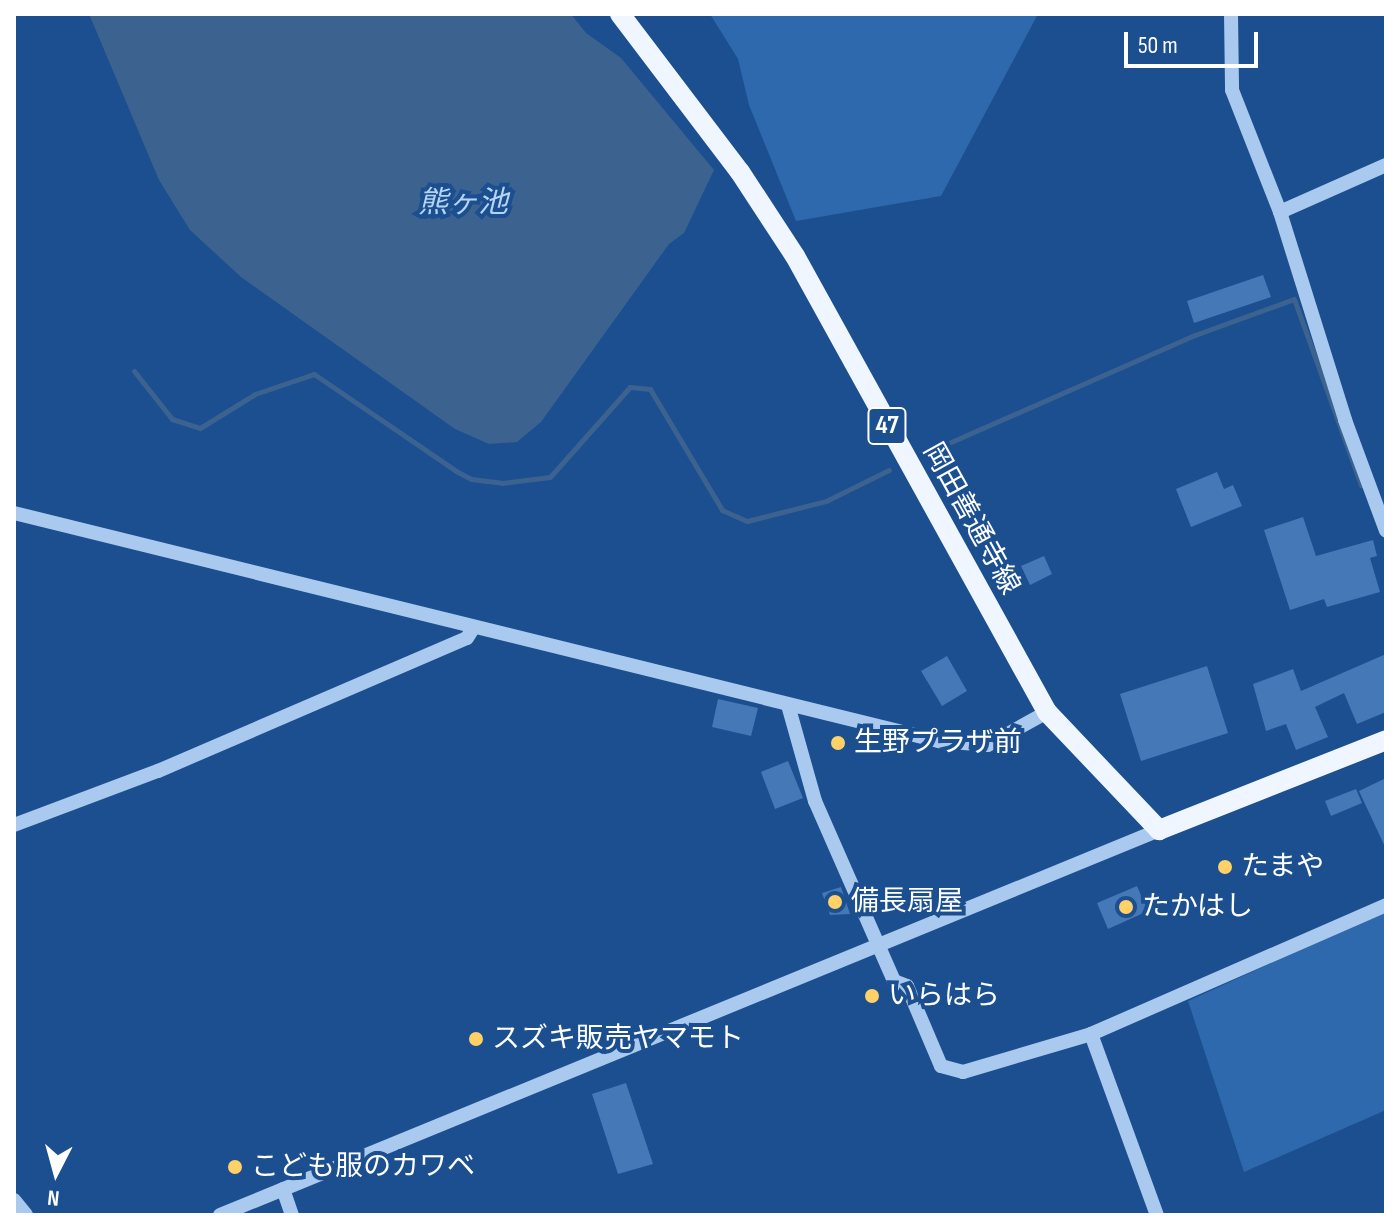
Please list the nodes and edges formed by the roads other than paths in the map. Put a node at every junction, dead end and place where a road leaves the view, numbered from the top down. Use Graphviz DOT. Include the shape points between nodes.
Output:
graph roads {
  1 [pos="620,14"];
  2 [pos="1231,14"];
  3 [pos="1386,165"];
  4 [pos="1280,212"];
  5 [pos="14,513"];
  6 [pos="1386,531"];
  7 [pos="474,627"];
  8 [pos="788,705"];
  9 [pos="1047,712"];
  10 [pos="1386,740"];
  11 [pos="14,825"];
  12 [pos="1159,830"];
  13 [pos="1386,905"];
  14 [pos="879,945"];
  15 [pos="1091,1034"];
  16 [pos="283,1189"];
  17 [pos="14,1200"];
  18 [pos="26,1215"];
  19 [pos="220,1215"];
  20 [pos="292,1215"];
  21 [pos="1157,1215"];
  1 -- 9 [label="main road, 岡田善通寺線 / 47" via="740,172 795,256"];
  2 -- 4 [label="street" via="1232,90"];
  3 -- 4 [label="street"];
  4 -- 6 [label="street"];
  5 -- 7 [label="street"];
  7 -- 8 [label="street"];
  7 -- 11 [label="street" via="467,638 158,771"];
  8 -- 9 [label="street" via="967,745 1008,737"];
  8 -- 14 [label="street" via="815,801"];
  9 -- 12 [label="main road, 岡田善通寺線 / 47"];
  10 -- 12 [label="main road"];
  12 -- 14 [label="street"];
  13 -- 15 [label="street"];
  14 -- 15 [label="street" via="894,981 907,986 941,1066 963,1072"];
  14 -- 16 [label="street"];
  15 -- 21 [label="street"];
  16 -- 19 [label="street"];
  16 -- 20 [label="street"];
  17 -- 18 [label="street"];
}
